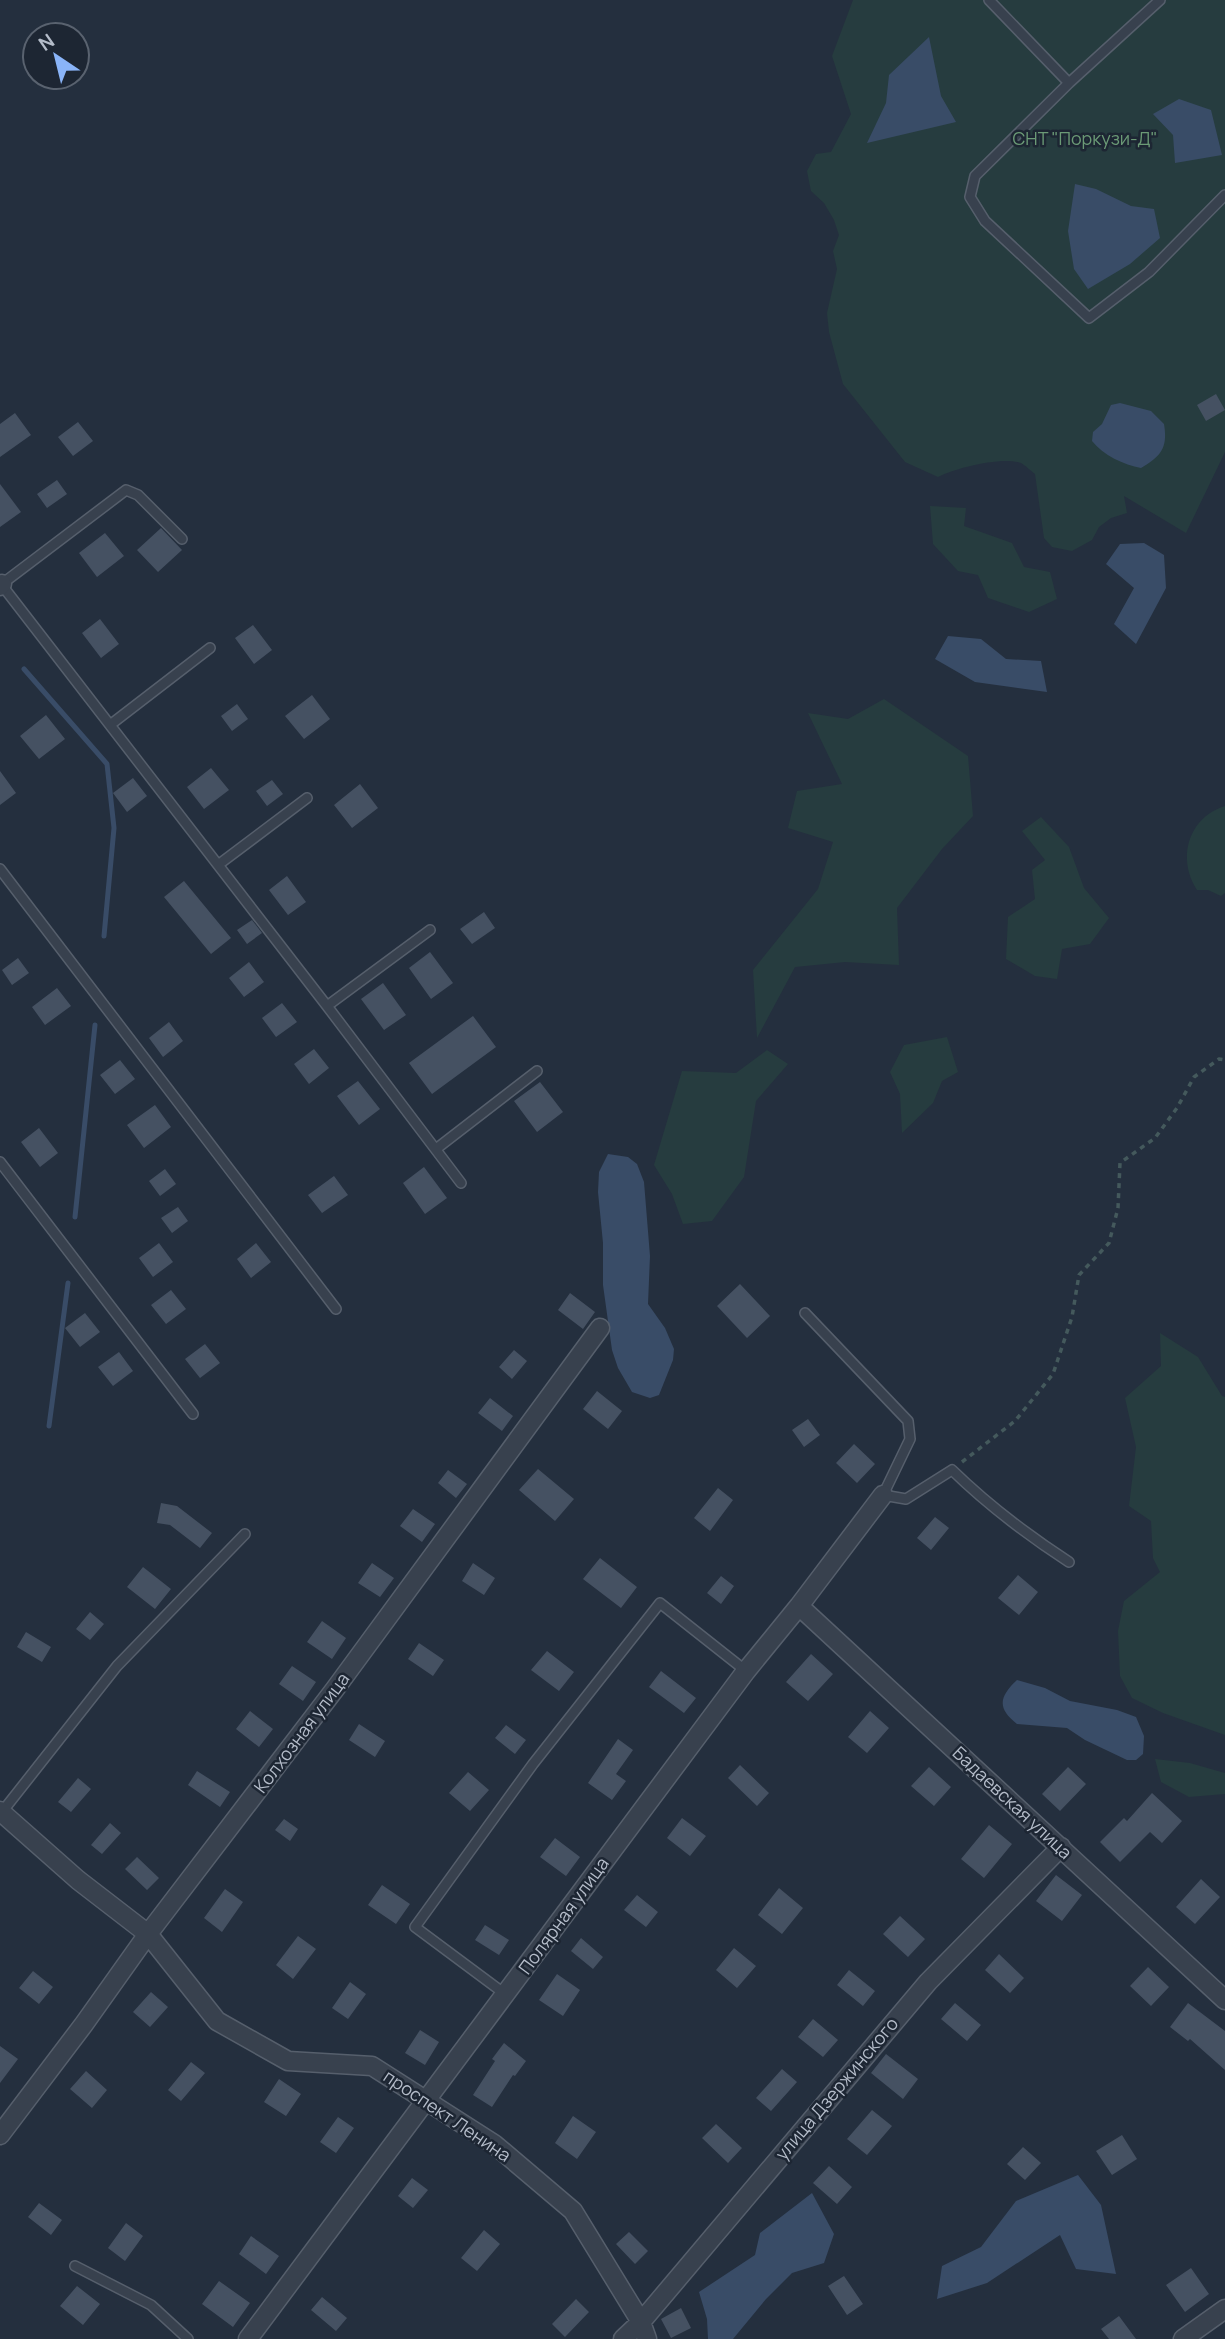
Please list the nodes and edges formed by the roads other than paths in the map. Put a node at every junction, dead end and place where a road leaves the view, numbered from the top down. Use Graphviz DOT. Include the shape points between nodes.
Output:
graph roads {
  1 [pos="989,0"];
  2 [pos="1160,0"];
  3 [pos="1069,83"];
  4 [pos="1225,195"];
  5 [pos="182,539"];
  6 [pos="1,584"];
  7 [pos="210,648"];
  8 [pos="110,725"];
  9 [pos="307,798"];
  10 [pos="218,865"];
  11 [pos="0,869"];
  12 [pos="430,930"];
  13 [pos="327,1006"];
  14 [pos="537,1071"];
  15 [pos="436,1149"];
  16 [pos="0,1162"];
  17 [pos="461,1184"];
  18 [pos="335,1309"];
  19 [pos="805,1312"];
  20 [pos="600,1328"];
  21 [pos="193,1414"];
  22 [pos="883,1495"];
  23 [pos="245,1534"];
  24 [pos="1069,1562"];
  25 [pos="799,1606"];
  26 [pos="746,1671"];
  27 [pos="1,1811"];
  28 [pos="1061,1847"];
  29 [pos="148,1934"];
  30 [pos="506,1995"];
  31 [pos="1225,2000"];
  32 [pos="426,2099"];
  33 [pos="0,2135"];
  34 [pos="75,2266"];
  35 [pos="1225,2309"];
  36 [pos="641,2322"];
  37 [pos="188,2339"];
  38 [pos="248,2339"];
  39 [pos="623,2339"];
  40 [pos="648,2339"];
  41 [pos="1183,2339"];
  1 -- 3 [label="lane"];
  2 -- 3 [label="lane"];
  3 -- 4 [label="lane" via="975,176 970,197 985,221 1089,318 1149,272"];
  5 -- 6 [label="lane" via="138,495 127,490"];
  6 -- 8 [label="lane"];
  7 -- 8 [label="lane"];
  8 -- 10 [label="lane"];
  9 -- 10 [label="lane"];
  10 -- 13 [label="lane"];
  11 -- 18 [label="lane"];
  12 -- 13 [label="lane"];
  13 -- 15 [label="lane"];
  14 -- 15 [label="lane"];
  15 -- 17 [label="lane"];
  16 -- 21 [label="lane"];
  19 -- 22 [label="lane" via="908,1421 910,1439"];
  20 -- 29 [label="street, Колхозная улица"];
  22 -- 24 [label="lane" via="906,1499 952,1470 984,1502"];
  22 -- 25 [label="street, Полярная улица"];
  23 -- 27 [label="lane" via="117,1666"];
  25 -- 26 [label="street, Полярная улица"];
  25 -- 28 [label="street, Бадаевская улица"];
  26 -- 30 [label="street, Полярная улица"];
  26 -- 30 [label="lane" via="660,1603 533,1764 415,1927"];
  27 -- 29 [label="street, проспект Ленина" via="78,1880"];
  28 -- 31 [label="street, Бадаевская улица"];
  28 -- 36 [label="street, улица Дзержинского" via="928,1982"];
  29 -- 32 [label="street, проспект Ленина" via="217,2021 288,2061 372,2066"];
  29 -- 33 [label="street, Колхозная улица"];
  30 -- 32 [label="street, Полярная улица"];
  32 -- 36 [label="street, проспект Ленина" via="494,2144 573,2211"];
  32 -- 38 [label="street, Полярная улица"];
  34 -- 37 [label="lane" via="150,2305"];
  35 -- 41 [label="street"];
  36 -- 39 [label="street, улица Дзержинского"];
  36 -- 40 [label="street, проспект Ленина"];
}
